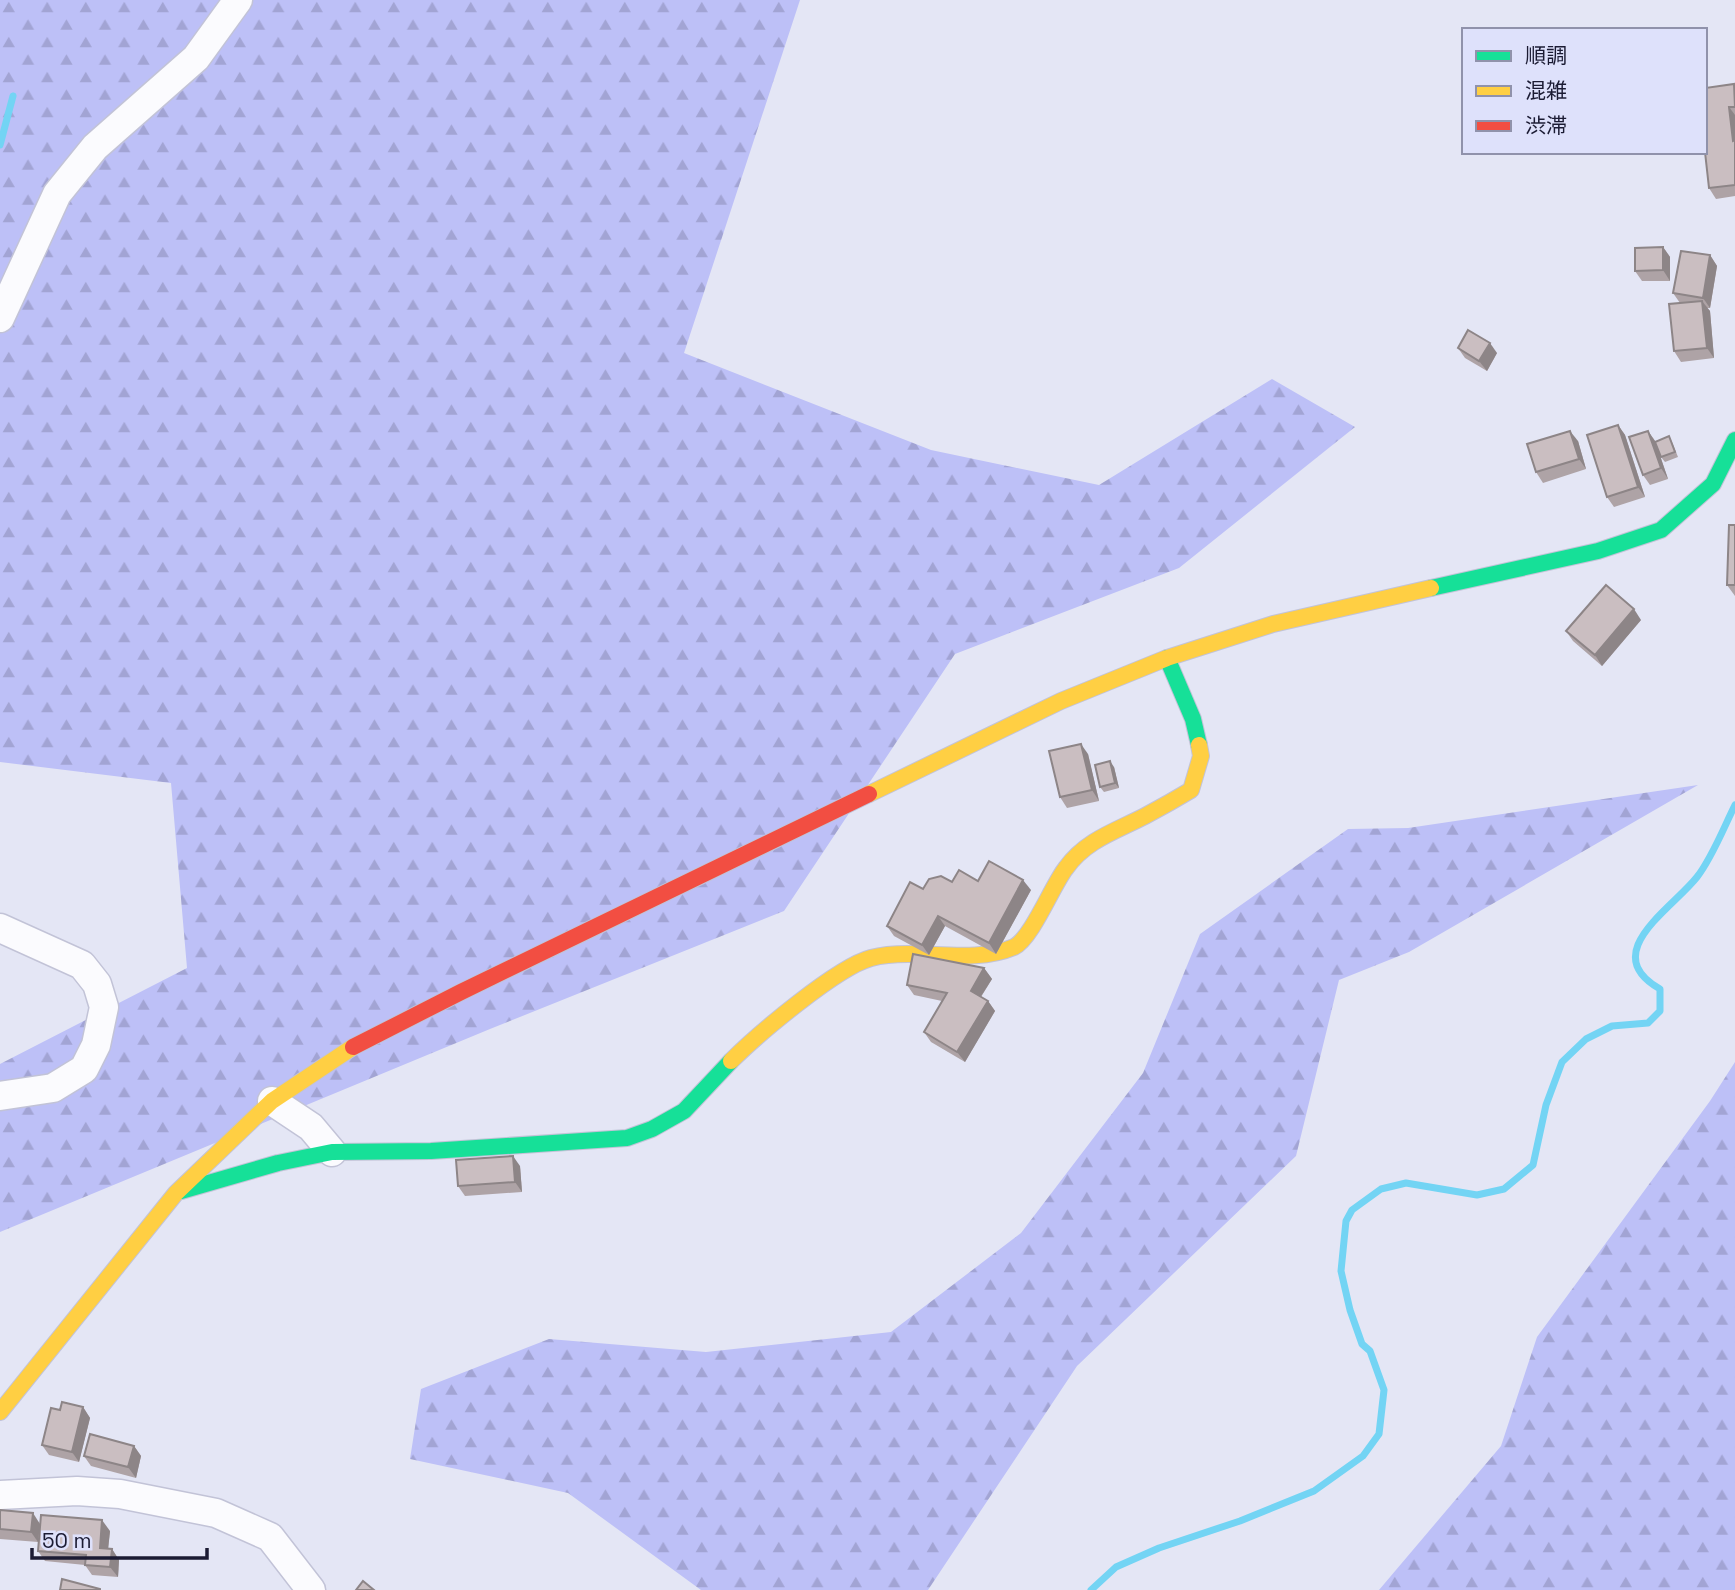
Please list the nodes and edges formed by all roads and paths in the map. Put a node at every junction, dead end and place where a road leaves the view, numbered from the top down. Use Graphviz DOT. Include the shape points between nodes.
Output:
graph roads {
  1 [pos="238,0"];
  2 [pos="0,318"];
  3 [pos="1735,440"];
  4 [pos="1167,658"];
  5 [pos="0,928"];
  6 [pos="0,1096"];
  7 [pos="272,1101"];
  8 [pos="332,1152"];
  9 [pos="176,1193"];
  10 [pos="0,1412"];
  11 [pos="0,1495"];
  12 [pos="311,1590"];
  1 -- 2 [label="street" via="196,58 95,147 57,194"];
  3 -- 4 [label="street" via="1713,484 1661,530 1598,551 1273,624"];
  4 -- 7 [label="street" via="1061,701 461,992 342,1052"];
  4 -- 8 [label="street" via="1193,719 1201,756 1191,790 1098,837 1066,867 1043,910 1016,946 984,954 870,958 829,980 745,1047 684,1111 627,1138 431,1151"];
  5 -- 6 [label="street" via="82,965 97,984 104,1007 96,1045 84,1069 53,1088"];
  7 -- 8 [label="street" via="311,1126"];
  7 -- 9 [label="street"];
  8 -- 9 [label="street"];
  9 -- 10 [label="street"];
  11 -- 12 [label="street" via="77,1490 216,1513 270,1537"];
}
